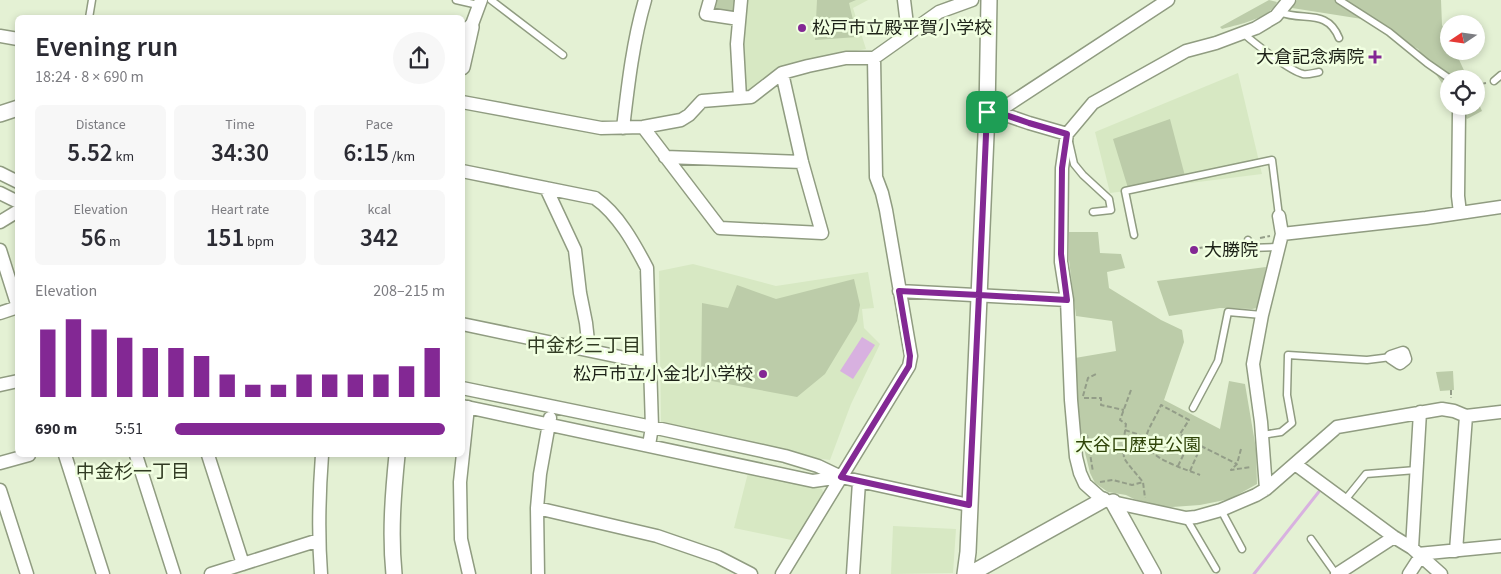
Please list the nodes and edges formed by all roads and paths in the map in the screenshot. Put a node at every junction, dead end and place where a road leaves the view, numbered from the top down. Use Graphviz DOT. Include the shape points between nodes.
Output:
graph roads {
  1 [pos="92,0"];
  2 [pos="456,0"];
  3 [pos="491,0"];
  4 [pos="646,0"];
  5 [pos="710,0"];
  6 [pos="741,0"];
  7 [pos="904,0"];
  8 [pos="972,0"];
  9 [pos="990,0"];
  10 [pos="1168,0"];
  11 [pos="1289,0"];
  12 [pos="1340,0"];
  13 [pos="479,3"];
  14 [pos="1280,12"];
  15 [pos="89,15"];
  16 [pos="739,19"];
  17 [pos="467,29"];
  18 [pos="1242,32"];
  19 [pos="908,33"];
  20 [pos="0,36"];
  21 [pos="15,38"];
  22 [pos="1339,38"];
  23 [pos="465,44"];
  24 [pos="563,55"];
  25 [pos="874,58"];
  26 [pos="782,72"];
  27 [pos="1319,72"];
  28 [pos="1440,72"];
  29 [pos="1501,75"];
  30 [pos="1494,81"];
  31 [pos="740,98"];
  32 [pos="465,103"];
  33 [pos="15,109"];
  34 [pos="992,112"];
  35 [pos="0,114"];
  36 [pos="1460,115"];
  37 [pos="643,127"];
  38 [pos="623,128"];
  39 [pos="1067,134"];
  40 [pos="665,157"];
  41 [pos="802,162"];
  42 [pos="465,172"];
  43 [pos="0,174"];
  44 [pos="15,181"];
  45 [pos="546,188"];
  46 [pos="0,193"];
  47 [pos="15,200"];
  48 [pos="1501,207"];
  49 [pos="1094,212"];
  50 [pos="15,213"];
  51 [pos="1460,213"];
  52 [pos="1279,216"];
  53 [pos="0,222"];
  54 [pos="1282,234"];
  55 [pos="1134,235"];
  56 [pos="1248,240"];
  57 [pos="1279,247"];
  58 [pos="0,250"];
  59 [pos="899,291"];
  60 [pos="979,295"];
  61 [pos="15,298"];
  62 [pos="1067,300"];
  63 [pos="15,308"];
  64 [pos="0,313"];
  65 [pos="1262,315"];
  66 [pos="465,325"];
  67 [pos="589,350"];
  68 [pos="1391,357"];
  69 [pos="649,363"];
  70 [pos="1096,374"];
  71 [pos="15,382"];
  72 [pos="0,385"];
  73 [pos="465,389"];
  74 [pos="1131,390"];
  75 [pos="465,407"];
  76 [pos="553,407"];
  77 [pos="1193,408"];
  78 [pos="1124,410"];
  79 [pos="1420,412"];
  80 [pos="1501,412"];
  81 [pos="1466,416"];
  82 [pos="549,425"];
  83 [pos="652,427"];
  84 [pos="1125,430"];
  85 [pos="1087,435"];
  86 [pos="1262,435"];
  87 [pos="1146,437"];
  88 [pos="1190,440"];
  89 [pos="649,445"];
  90 [pos="1201,446"];
  91 [pos="1242,449"];
  92 [pos="22,457"];
  93 [pos="66,457"];
  94 [pos="137,457"];
  95 [pos="209,457"];
  96 [pos="322,457"];
  97 [pos="397,457"];
  98 [pos="462,457"];
  99 [pos="0,463"];
  100 [pos="1237,464"];
  101 [pos="1295,464"];
  102 [pos="1178,466"];
  103 [pos="1251,467"];
  104 [pos="1416,470"];
  105 [pos="1190,471"];
  106 [pos="1094,474"];
  107 [pos="1200,475"];
  108 [pos="841,477"];
  109 [pos="859,482"];
  110 [pos="1099,482"];
  111 [pos="1143,482"];
  112 [pos="1095,483"];
  113 [pos="1266,489"];
  114 [pos="0,490"];
  115 [pos="1107,496"];
  116 [pos="1345,500"];
  117 [pos="1146,502"];
  118 [pos="969,505"];
  119 [pos="537,508"];
  120 [pos="1221,510"];
  121 [pos="1186,518"];
  122 [pos="1394,537"];
  123 [pos="1501,537"];
  124 [pos="1311,539"];
  125 [pos="319,540"];
  126 [pos="1501,546"];
  127 [pos="1242,549"];
  128 [pos="1456,551"];
  129 [pos="1417,553"];
  130 [pos="243,564"];
  131 [pos="1216,569"];
  132 [pos="27,574"];
  133 [pos="102,574"];
  134 [pos="174,574"];
  135 [pos="211,574"];
  136 [pos="321,574"];
  137 [pos="394,574"];
  138 [pos="470,574"];
  139 [pos="538,574"];
  140 [pos="751,574"];
  141 [pos="782,574"];
  142 [pos="854,574"];
  143 [pos="965,574"];
  144 [pos="970,574"];
  145 [pos="1153,574"];
  146 [pos="1336,574"];
  147 [pos="1409,574"];
  148 [pos="1441,574"];
  1 -- 15 [label="lane"];
  2 -- 13 [label="lane"];
  3 -- 24 [label="lane"];
  4 -- 38 [label="street" via="627,88"];
  5 -- 16 [label="street" via="706,14"];
  6 -- 16 [label="street"];
  7 -- 19 [label="street"];
  8 -- 19 [label="street" via="939,12"];
  9 -- 34 [label="street"];
  10 -- 34 [label="street"];
  11 -- 14 [label="street"];
  12 -- 28 [label="lane" via="1389,32"];
  13 -- 17 [label="street"];
  14 -- 18 [label="street" via="1256,28"];
  14 -- 22 [label="lane" via="1324,19 1332,25"];
  16 -- 31 [label="street"];
  17 -- 23 [label="street"];
  18 -- 27 [label="lane" via="1290,68 1302,74"];
  18 -- 39 [label="street" via="1216,44 1186,51 1093,103"];
  19 -- 25 [label="street"];
  20 -- 21 [label="street"];
  25 -- 26 [label="street" via="846,58"];
  25 -- 59 [label="street" via="876,177 886,210"];
  26 -- 31 [label="street" via="751,97"];
  26 -- 41 [label="street"];
  29 -- 30 [label="lane"];
  31 -- 37 [label="street" via="702,101 681,120"];
  32 -- 38 [label="street" via="601,128"];
  33 -- 35 [label="street"];
  34 -- 39 [label="street"];
  34 -- 60 [label="street"];
  36 -- 51 [label="street"];
  37 -- 38 [label="street"];
  37 -- 40 [label="street"];
  39 -- 49 [label="lane" via="1074,164 1109,199 1111,210"];
  39 -- 62 [label="street" via="1062,168 1061,254"];
  40 -- 41 [label="street"];
  40 -- 41 [label="street" via="720,228 822,233"];
  42 -- 45 [label="street"];
  43 -- 44 [label="street"];
  45 -- 67 [label="street" via="575,250"];
  45 -- 69 [label="street" via="595,198 607,206 638,251 647,268"];
  46 -- 47 [label="street"];
  48 -- 51 [label="street"];
  50 -- 53 [label="street"];
  51 -- 54 [label="street"];
  52 -- 54 [label="street"];
  52 -- 55 [label="lane" via="1272,160 1125,191"];
  54 -- 57 [label="street"];
  56 -- 57 [label="lane" via="1249,248"];
  57 -- 65 [label="street"];
  58 -- 61 [label="street"];
  59 -- 60 [label="street"];
  59 -- 108 [label="street" via="909,366"];
  60 -- 62 [label="street"];
  60 -- 118 [label="street"];
  62 -- 115 [label="street" via="1076,457 1085,484"];
  63 -- 64 [label="street"];
  65 -- 77 [label="lane" via="1228,312 1218,361"];
  65 -- 86 [label="street" via="1253,364"];
  66 -- 67 [label="street"];
  67 -- 69 [label="street"];
  68 -- 86 [label="lane" via="1367,360 1288,355 1287,395 1292,423 1281,432"];
  69 -- 83 [label="street"];
  70 -- 78 [label="path" via="1088,378 1083,399 1101,398 1101,405"];
  71 -- 72 [label="street"];
  73 -- 76 [label="street"];
  74 -- 78 [label="path"];
  75 -- 82 [label="street"];
  76 -- 82 [label="street"];
  76 -- 83 [label="street"];
  78 -- 84 [label="path" via="1120,420 1126,424"];
  79 -- 81 [label="street" via="1442,409"];
  79 -- 101 [label="street" via="1337,427"];
  79 -- 104 [label="street"];
  80 -- 81 [label="street"];
  81 -- 128 [label="street"];
  82 -- 89 [label="street"];
  82 -- 119 [label="street"];
  83 -- 89 [label="street"];
  83 -- 108 [label="street" via="786,456"];
  84 -- 87 [label="path"];
  84 -- 111 [label="path" via="1124,458"];
  85 -- 106 [label="path"];
  86 -- 113 [label="street"];
  87 -- 88 [label="path" via="1161,405 1189,420 1180,434"];
  87 -- 102 [label="path" via="1148,449 1153,454"];
  88 -- 90 [label="path"];
  88 -- 102 [label="path"];
  89 -- 108 [label="street" via="813,481"];
  90 -- 100 [label="path"];
  90 -- 105 [label="path"];
  91 -- 100 [label="path"];
  92 -- 99 [label="street"];
  93 -- 133 [label="street"];
  94 -- 134 [label="street"];
  95 -- 130 [label="street"];
  96 -- 125 [label="street"];
  97 -- 137 [label="street" via="391,531"];
  98 -- 138 [label="street" via="461,539"];
  100 -- 103 [label="path" via="1231,470"];
  101 -- 113 [label="street"];
  101 -- 116 [label="street"];
  102 -- 105 [label="path"];
  104 -- 116 [label="lane" via="1366,474"];
  104 -- 129 [label="street"];
  105 -- 107 [label="path"];
  108 -- 109 [label="street"];
  108 -- 141 [label="street"];
  109 -- 118 [label="street"];
  109 -- 142 [label="street"];
  110 -- 111 [label="path" via="1113,480 1132,485"];
  110 -- 112 [label="path"];
  110 -- 115 [label="path"];
  111 -- 117 [label="path"];
  113 -- 120 [label="street"];
  114 -- 132 [label="street"];
  115 -- 121 [label="street"];
  115 -- 144 [label="street"];
  115 -- 145 [label="street"];
  116 -- 122 [label="street"];
  118 -- 143 [label="street"];
  119 -- 139 [label="street"];
  119 -- 140 [label="street" via="657,536 718,557"];
  120 -- 121 [label="street"];
  120 -- 127 [label="lane"];
  121 -- 131 [label="lane"];
  122 -- 129 [label="street"];
  122 -- 146 [label="street"];
  123 -- 126 [label="street"];
  124 -- 146 [label="lane"];
  125 -- 130 [label="street"];
  125 -- 136 [label="street"];
  126 -- 128 [label="street"];
  128 -- 129 [label="street"];
  129 -- 147 [label="street"];
  129 -- 148 [label="street"];
  130 -- 135 [label="street"];
}
